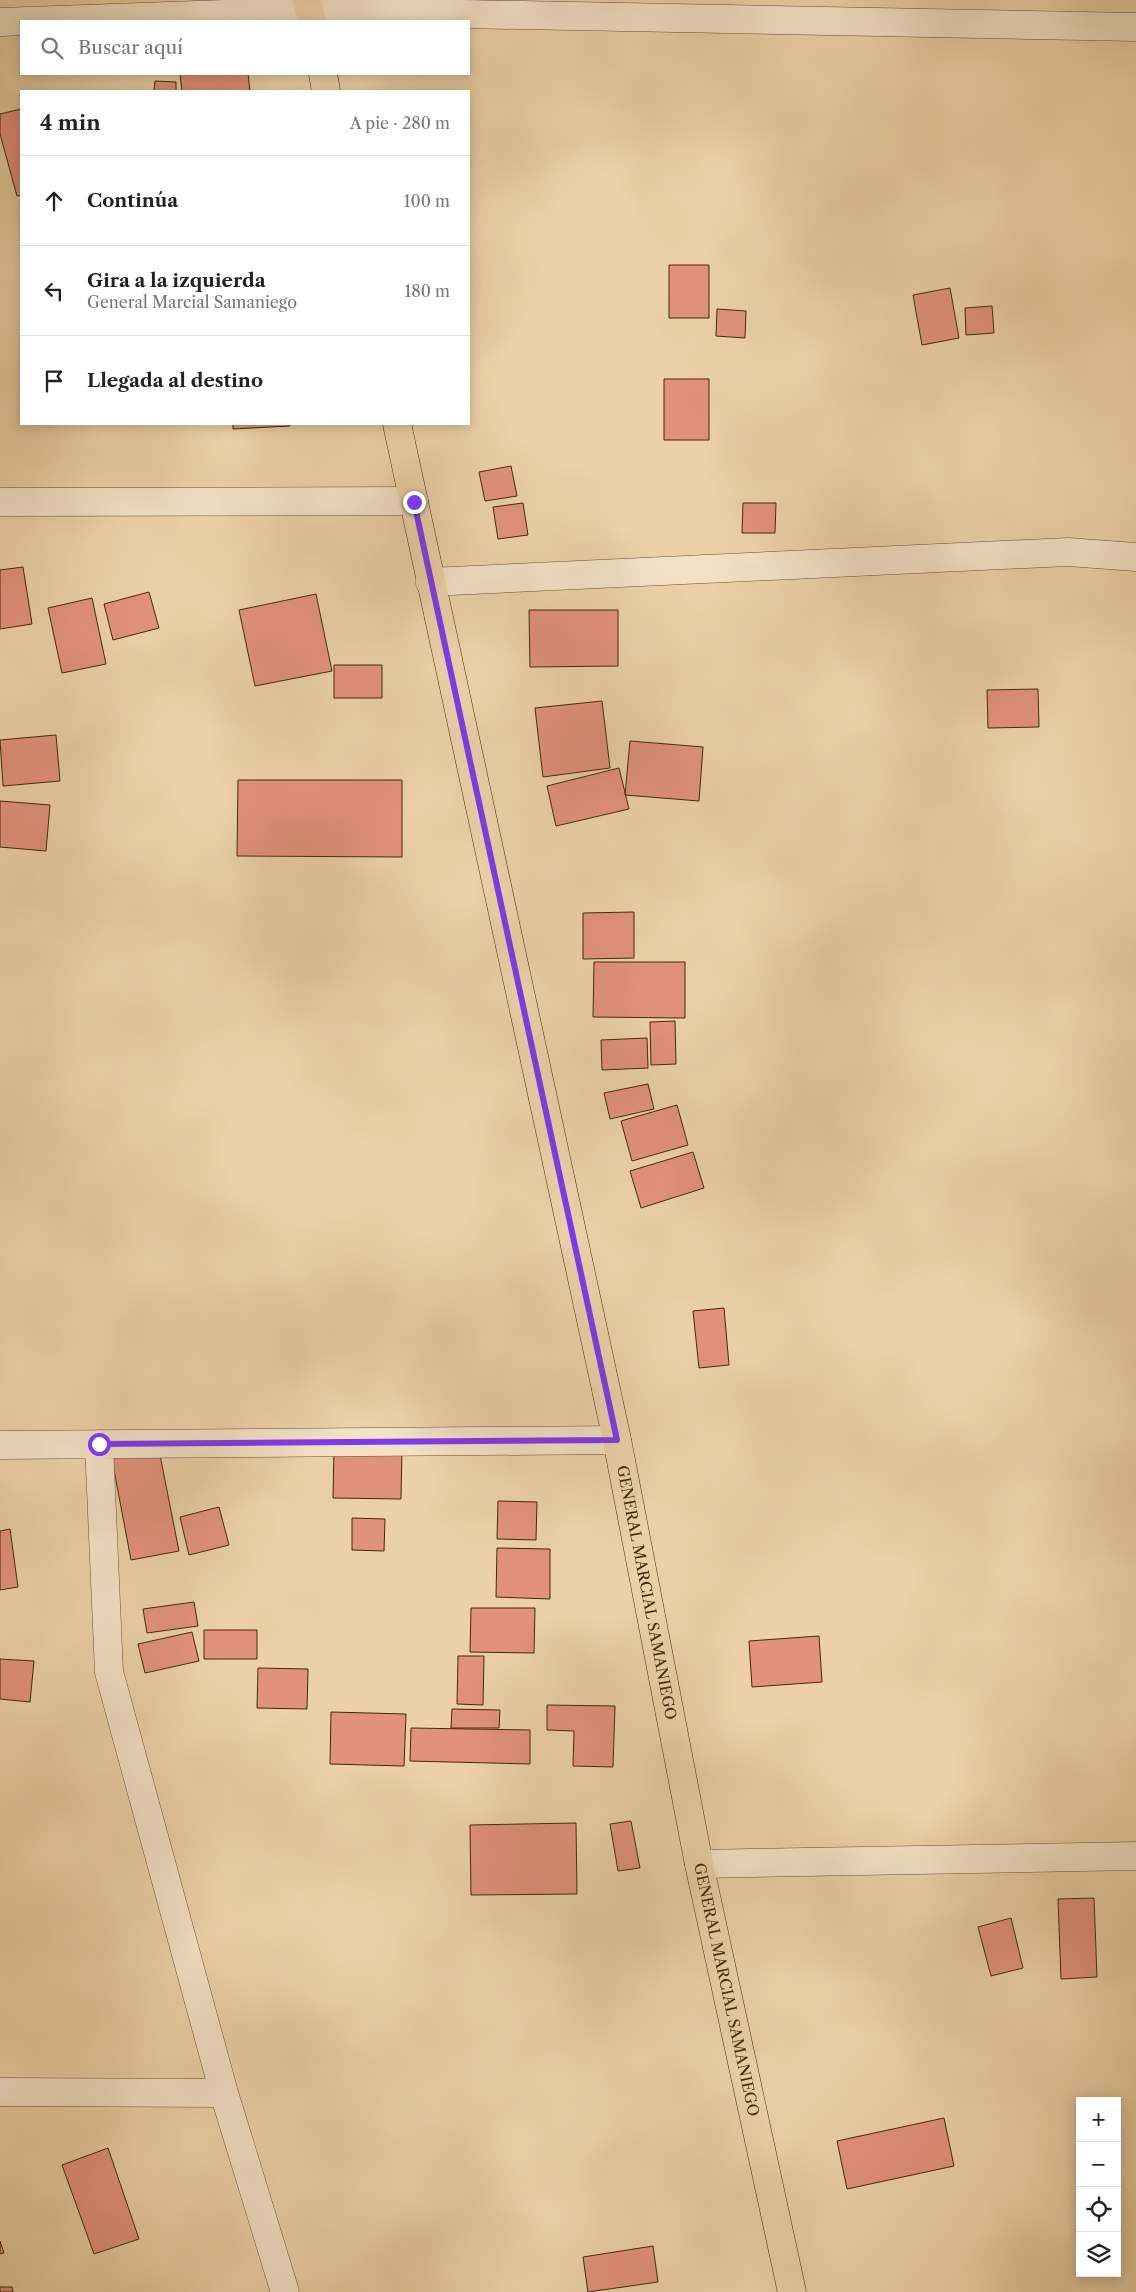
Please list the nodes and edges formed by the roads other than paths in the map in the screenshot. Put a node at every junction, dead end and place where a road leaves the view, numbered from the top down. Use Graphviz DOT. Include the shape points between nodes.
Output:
graph roads {
  1 [pos="309,11"];
  2 [pos="56,20"];
  3 [pos="20,21"];
  4 [pos="0,22"];
  5 [pos="1136,27"];
  6 [pos="323,75"];
  7 [pos="326,90"];
  8 [pos="397,425"];
  9 [pos="0,502"];
  10 [pos="414,502"];
  11 [pos="1136,557"];
  12 [pos="430,582"];
  13 [pos="617,1440"];
  14 [pos="99,1444"];
  15 [pos="0,1445"];
  16 [pos="1136,1856"];
  17 [pos="699,1864"];
  18 [pos="0,2092"];
  19 [pos="224,2093"];
  20 [pos="285,2292"];
  21 [pos="792,2292"];
  1 -- 2 [label="street"];
  1 -- 5 [label="street"];
  3 -- 4 [label="street"];
  6 -- 7 [label="main road"];
  8 -- 10 [label="main road, GENERAL MARCIAL SAMANIEGO"];
  9 -- 10 [label="street"];
  10 -- 12 [label="main road, GENERAL MARCIAL SAMANIEGO"];
  11 -- 12 [label="street" via="1068,552"];
  12 -- 13 [label="main road, GENERAL MARCIAL SAMANIEGO"];
  13 -- 14 [label="street"];
  13 -- 17 [label="main road, GENERAL MARCIAL SAMANIEGO"];
  14 -- 15 [label="street"];
  14 -- 19 [label="street" via="109,1672"];
  16 -- 17 [label="street"];
  17 -- 21 [label="main road, GENERAL MARCIAL SAMANIEGO"];
  18 -- 19 [label="street"];
  19 -- 20 [label="street"];
}
